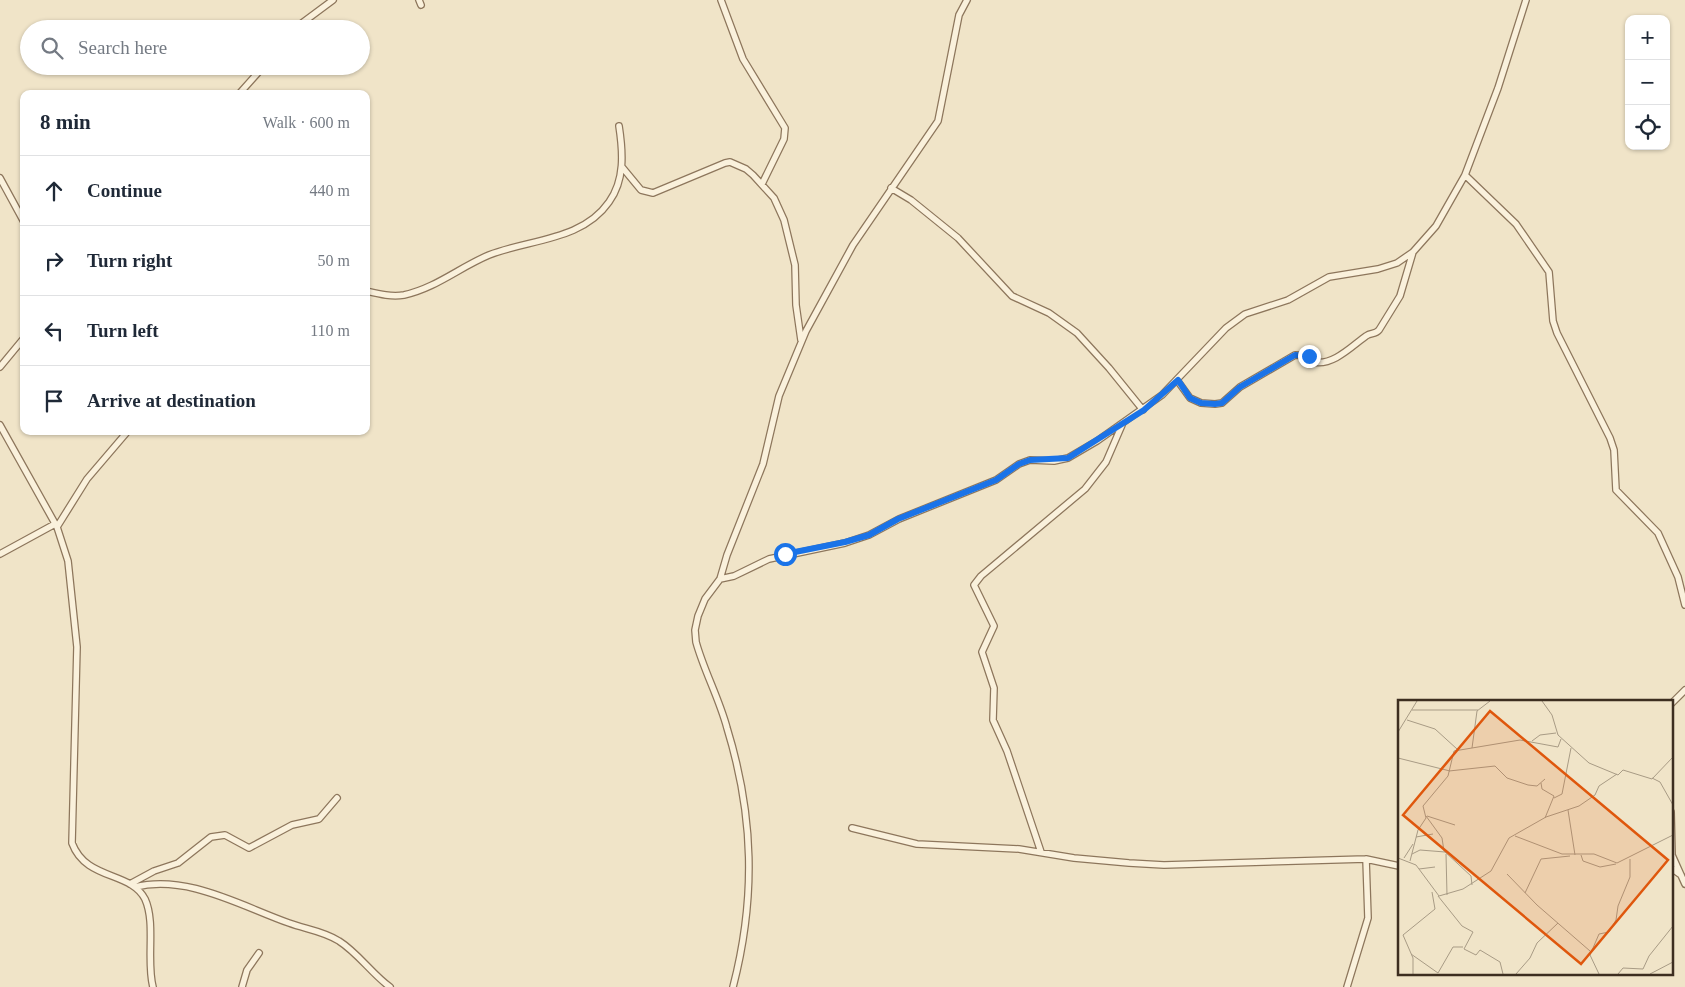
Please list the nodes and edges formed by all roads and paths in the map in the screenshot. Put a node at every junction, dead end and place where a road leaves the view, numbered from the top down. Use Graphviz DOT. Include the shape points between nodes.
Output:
graph roads {
  1 [pos="333,0"];
  2 [pos="721,0"];
  3 [pos="967,0"];
  4 [pos="1526,0"];
  5 [pos="306,20"];
  6 [pos="256,75"];
  7 [pos="243,90"];
  8 [pos="619,126"];
  9 [pos="622,167"];
  10 [pos="1465,175"];
  11 [pos="0,178"];
  12 [pos="762,184"];
  13 [pos="892,188"];
  14 [pos="20,215"];
  15 [pos="1413,252"];
  16 [pos="370,292"];
  17 [pos="801,342"];
  18 [pos="20,343"];
  19 [pos="0,367"];
  20 [pos="1178,380"];
  21 [pos="1144,410"];
  22 [pos="0,425"];
  23 [pos="1122,425"];
  24 [pos="125,435"];
  25 [pos="56,525"];
  26 [pos="0,554"];
  27 [pos="720,579"];
  28 [pos="1685,605"];
  29 [pos="1685,690"];
  30 [pos="1672,703"];
  31 [pos="337,798"];
  32 [pos="852,828"];
  33 [pos="1041,852"];
  34 [pos="1672,855"];
  35 [pos="1366,859"];
  36 [pos="1398,866"];
  37 [pos="1672,869"];
  38 [pos="1681,875"];
  39 [pos="1685,884"];
  40 [pos="133,885"];
  41 [pos="259,953"];
  42 [pos="153,987"];
  43 [pos="242,987"];
  44 [pos="390,987"];
  45 [pos="733,987"];
  46 [pos="1347,987"];
  1 -- 5 [label="street"];
  2 -- 12 [label="street" via="742,59 785,128 784,139"];
  3 -- 13 [label="street" via="959,15 938,121"];
  4 -- 10 [label="street" via="1498,88"];
  6 -- 7 [label="street"];
  8 -- 9 [label="street"];
  9 -- 12 [label="street" via="641,190 653,193 730,162 746,169"];
  9 -- 16 [label="street" via="609,203 586,223 559,236 491,254 415,292 396,296"];
  10 -- 15 [label="street" via="1445,213"];
  10 -- 28 [label="street" via="1516,224 1549,272 1553,321 1610,438 1614,450 1616,490 1658,533 1678,577"];
  11 -- 14 [label="street"];
  12 -- 17 [label="street" via="774,198 784,220 795,265"];
  13 -- 17 [label="street" via="853,245"];
  13 -- 21 [label="street" via="963,243 1012,296 1049,313 1077,333"];
  15 -- 20 [label="street" via="1396,264 1329,277 1288,300 1245,314 1226,328"];
  15 -- 20 [label="street" via="1400,296 1379,330 1368,334 1341,355 1320,363 1310,356 1297,354 1240,387 1222,403 1201,403 1190,398"];
  17 -- 27 [label="street" via="775,409 763,464"];
  18 -- 19 [label="street"];
  20 -- 21 [label="street"];
  21 -- 23 [label="street"];
  22 -- 25 [label="street"];
  23 -- 27 [label="street" via="1068,458 1030,460 1019,464 996,480 898,519 869,535 769,559 734,576"];
  23 -- 33 [label="street" via="1106,462 1085,489 974,585 994,626 982,652 994,688 993,720"];
  24 -- 25 [label="street" via="87,479"];
  25 -- 26 [label="street"];
  25 -- 40 [label="street" via="68,562 76,632 72,843 77,856 84,862"];
  27 -- 45 [label="street" via="705,599 695,630 698,652 727,726 746,809 747,919"];
  29 -- 30 [label="street"];
  31 -- 40 [label="street" via="316,821 292,826 249,848 226,835 212,838 178,863 154,871"];
  32 -- 33 [label="street" via="917,844"];
  33 -- 35 [label="street" via="1092,860 1164,865"];
  34 -- 38 [label="street"];
  35 -- 36 [label="street"];
  35 -- 46 [label="street" via="1368,918"];
  37 -- 38 [label="street"];
  38 -- 39 [label="street"];
  40 -- 42 [label="street" via="145,898 147,907"];
  40 -- 44 [label="street" via="188,888 252,906 282,921 327,935 340,942"];
  41 -- 43 [label="street" via="247,970"];
}
